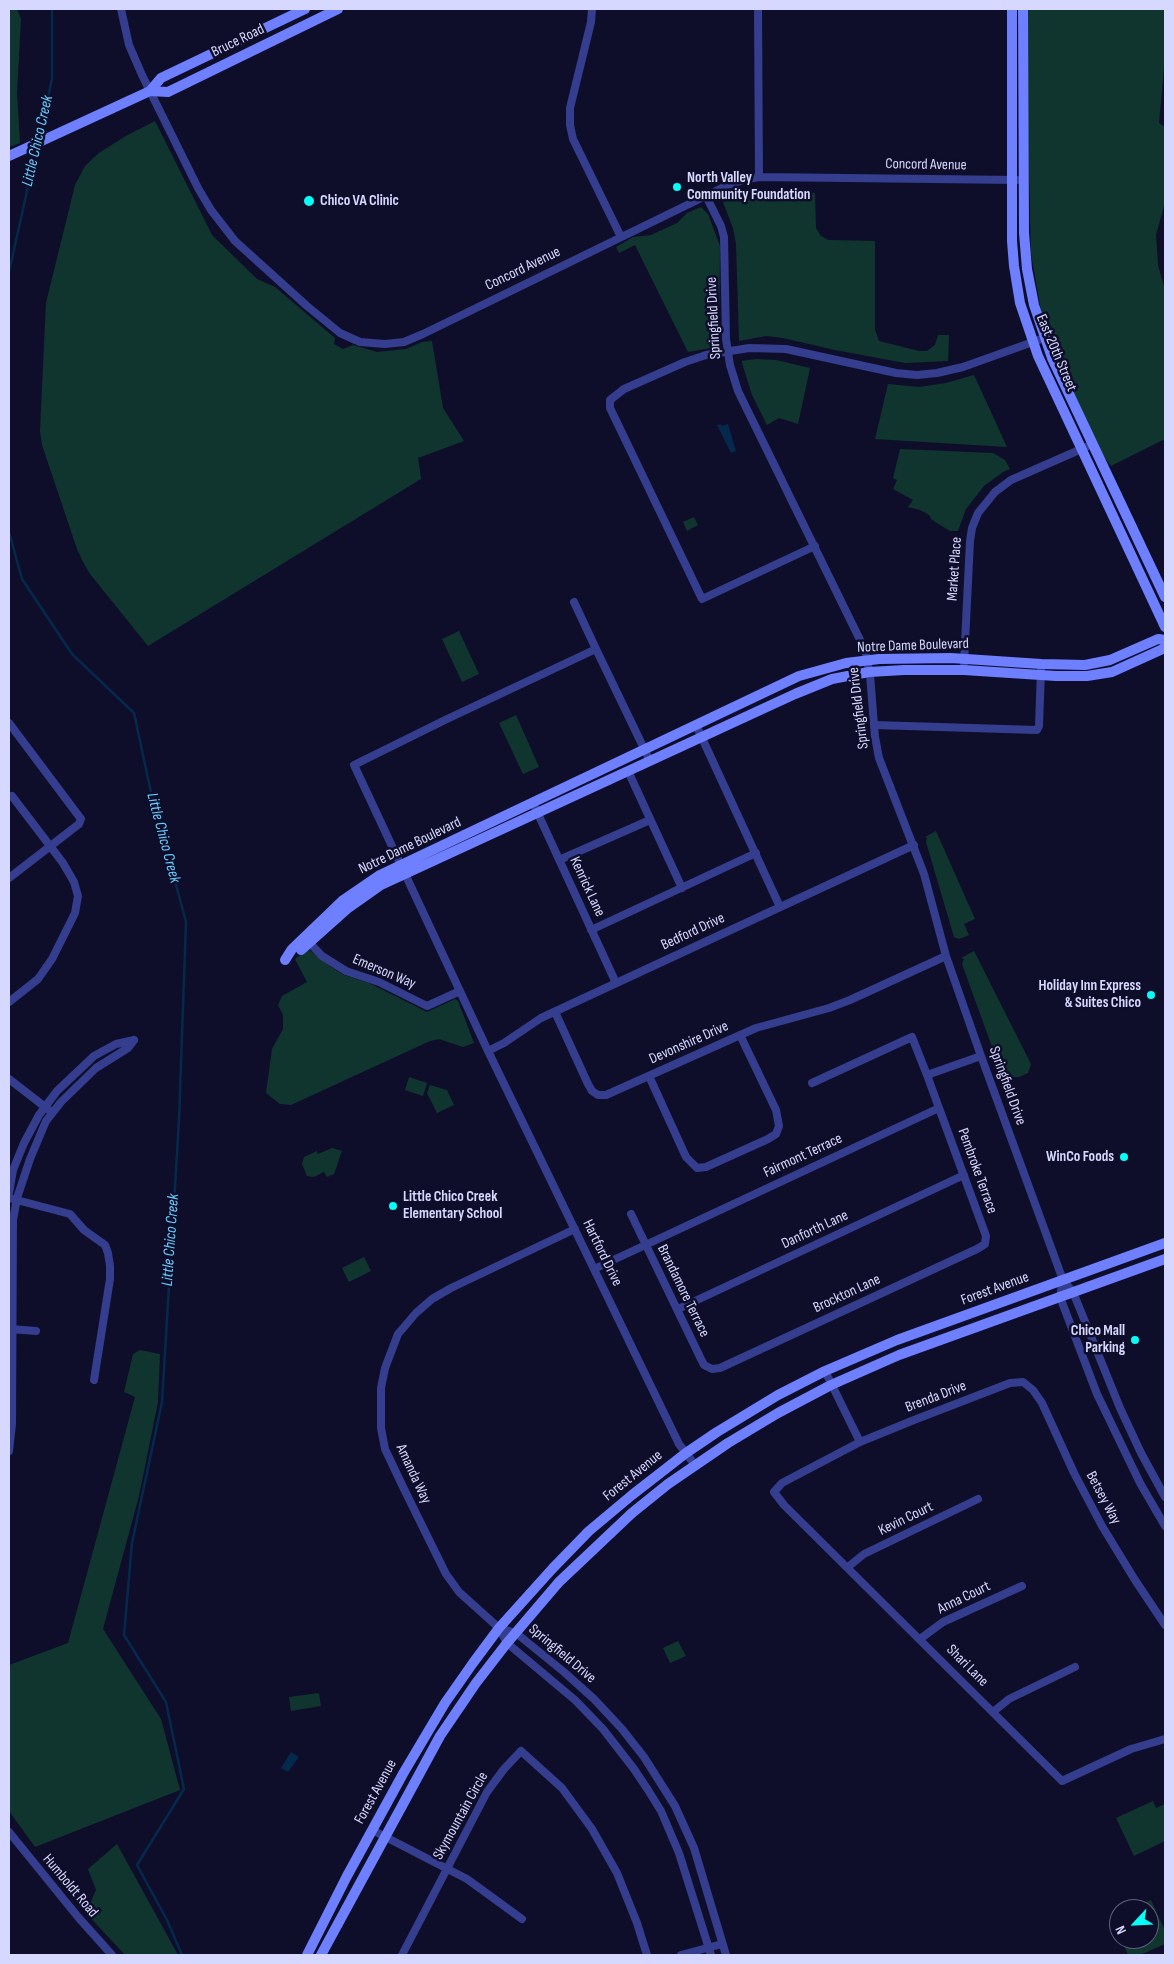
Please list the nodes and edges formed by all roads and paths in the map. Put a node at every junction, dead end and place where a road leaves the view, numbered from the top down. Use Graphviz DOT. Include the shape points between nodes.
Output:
graph roads {
  1 [pos="121,9"];
  2 [pos="305,9"];
  3 [pos="338,9"];
  4 [pos="592,9"];
  5 [pos="758,9"];
  6 [pos="1012,9"];
  7 [pos="1023,9"];
  8 [pos="324,12"];
  9 [pos="150,91"];
  10 [pos="13,154"];
  11 [pos="759,177"];
  12 [pos="1012,180"];
  13 [pos="1024,180"];
  14 [pos="706,196"];
  15 [pos="621,237"];
  16 [pos="1044,338"];
  17 [pos="1032,342"];
  18 [pos="728,351"];
  19 [pos="1085,447"];
  20 [pos="1110,482"];
  21 [pos="815,546"];
  22 [pos="1165,597"];
  23 [pos="574,602"];
  24 [pos="1165,627"];
  25 [pos="1165,640"];
  26 [pos="1165,648"];
  27 [pos="596,649"];
  28 [pos="964,659"];
  29 [pos="867,660"];
  30 [pos="964,670"];
  31 [pos="1041,670"];
  32 [pos="869,672"];
  33 [pos="9,723"];
  34 [pos="696,725"];
  35 [pos="874,725"];
  36 [pos="702,737"];
  37 [pos="644,750"];
  38 [pos="650,761"];
  39 [pos="628,771"];
  40 [pos="12,796"];
  41 [pos="535,808"];
  42 [pos="650,820"];
  43 [pos="914,845"];
  44 [pos="50,847"];
  45 [pos="756,853"];
  46 [pos="559,860"];
  47 [pos="403,870"];
  48 [pos="9,878"];
  49 [pos="682,888"];
  50 [pos="780,907"];
  51 [pos="591,930"];
  52 [pos="307,940"];
  53 [pos="946,956"];
  54 [pos="616,983"];
  55 [pos="460,991"];
  56 [pos="9,1002"];
  57 [pos="556,1012"];
  58 [pos="740,1035"];
  59 [pos="488,1050"];
  60 [pos="981,1056"];
  61 [pos="927,1074"];
  62 [pos="649,1076"];
  63 [pos="9,1079"];
  64 [pos="812,1083"];
  65 [pos="45,1107"];
  66 [pos="939,1108"];
  67 [pos="53,1113"];
  68 [pos="964,1175"];
  69 [pos="9,1193"];
  70 [pos="13,1199"];
  71 [pos="631,1214"];
  72 [pos="575,1229"];
  73 [pos="1165,1243"];
  74 [pos="985,1244"];
  75 [pos="646,1245"];
  76 [pos="1165,1259"];
  77 [pos="594,1269"];
  78 [pos="1062,1280"];
  79 [pos="1073,1292"];
  80 [pos="1060,1297"];
  81 [pos="678,1309"];
  82 [pos="11,1329"];
  83 [pos="36,1330"];
  84 [pos="720,1368"];
  85 [pos="825,1371"];
  86 [pos="94,1380"];
  87 [pos="1023,1382"];
  88 [pos="831,1384"];
  89 [pos="860,1442"];
  90 [pos="9,1451"];
  91 [pos="686,1453"];
  92 [pos="695,1465"];
  93 [pos="774,1492"];
  94 [pos="1165,1497"];
  95 [pos="978,1499"];
  96 [pos="1165,1526"];
  97 [pos="848,1567"];
  98 [pos="1022,1586"];
  99 [pos="1165,1625"];
  100 [pos="499,1628"];
  101 [pos="516,1632"];
  102 [pos="920,1639"];
  103 [pos="507,1643"];
  104 [pos="1075,1667"];
  105 [pos="993,1712"];
  106 [pos="1165,1739"];
  107 [pos="372,1830"];
  108 [pos="9,1832"];
  109 [pos="385,1836"];
  110 [pos="447,1869"];
  111 [pos="522,1918"];
  112 [pos="722,1944"];
  113 [pos="709,1951"];
  114 [pos="112,1955"];
  115 [pos="307,1955"];
  116 [pos="321,1955"];
  117 [pos="402,1955"];
  118 [pos="647,1955"];
  119 [pos="680,1955"];
  120 [pos="726,1955"];
  1 -- 9 [label="street, Concord Avenue" via="129,45"];
  2 -- 9 [label="street, Bruce Road" via="161,78"];
  3 -- 8 [label="street, Bruce Road"];
  4 -- 15 [label="street" via="570,108 570,125 573,139"];
  5 -- 11 [label="street"];
  6 -- 12 [label="street, East 20th Street"];
  7 -- 13 [label="street, East 20th Street"];
  8 -- 9 [label="street, Bruce Road" via="168,92"];
  9 -- 10 [label="street, Bruce Road"];
  9 -- 15 [label="street, Concord Avenue" via="198,188 235,241 340,333 360,342 404,342"];
  11 -- 12 [label="street, Concord Avenue"];
  11 -- 14 [label="street, Concord Avenue" via="728,185"];
  12 -- 13 [label="street, Concord Avenue"];
  12 -- 17 [label="street, East 20th Street" via="1014,266 1020,303"];
  13 -- 16 [label="street, East 20th Street" via="1027,269"];
  14 -- 15 [label="street, Concord Avenue"];
  14 -- 18 [label="street, Springfield Drive" via="725,243"];
  16 -- 17 [label="street"];
  16 -- 20 [label="street, East 20th Street"];
  17 -- 18 [label="street" via="963,367 922,374 896,373 777,348"];
  17 -- 19 [label="street, East 20th Street"];
  18 -- 21 [label="street, Springfield Drive" via="741,398"];
  18 -- 21 [label="street" via="685,362 624,390 610,400 610,408 702,600"];
  19 -- 20 [label="street, East 20th Street"];
  19 -- 24 [label="street, East 20th Street"];
  19 -- 28 [label="street, Market Place" via="1011,480 995,492 978,513 970,541"];
  20 -- 22 [label="street, East 20th Street"];
  21 -- 29 [label="street, Springfield Drive"];
  23 -- 27 [label="street"];
  25 -- 31 [label="street, Notre Dame Boulevard" via="1158,639 1110,660"];
  26 -- 31 [label="street, Notre Dame Boulevard" via="1112,672 1087,676"];
  27 -- 37 [label="street"];
  27 -- 47 [label="street, Hartford Drive" via="354,765"];
  28 -- 29 [label="street, Notre Dame Boulevard"];
  28 -- 30 [label="street, Market Place"];
  28 -- 31 [label="street, Notre Dame Boulevard"];
  29 -- 32 [label="street, Springfield Drive"];
  29 -- 34 [label="street, Notre Dame Boulevard" via="799,676"];
  30 -- 31 [label="street, Notre Dame Boulevard"];
  30 -- 32 [label="street, Notre Dame Boulevard"];
  31 -- 35 [label="street" via="1037,730"];
  32 -- 35 [label="street, Springfield Drive"];
  32 -- 36 [label="street, Notre Dame Boulevard" via="811,687"];
  33 -- 44 [label="street" via="81,819"];
  34 -- 36 [label="street"];
  34 -- 37 [label="street, Notre Dame Boulevard"];
  35 -- 43 [label="street, Springfield Drive" via="879,758"];
  36 -- 38 [label="street, Notre Dame Boulevard"];
  36 -- 45 [label="street"];
  37 -- 38 [label="street"];
  37 -- 41 [label="street, Notre Dame Boulevard"];
  38 -- 39 [label="street, Notre Dame Boulevard"];
  39 -- 41 [label="street, Notre Dame Boulevard"];
  39 -- 42 [label="street"];
  40 -- 44 [label="street"];
  41 -- 46 [label="street, Kenrick Lane"];
  41 -- 47 [label="street, Notre Dame Boulevard"];
  42 -- 46 [label="street"];
  42 -- 49 [label="street"];
  43 -- 50 [label="street, Bedford Drive"];
  43 -- 53 [label="street, Springfield Drive"];
  44 -- 48 [label="street"];
  44 -- 56 [label="street" via="74,882 78,896 75,913 52,960 38,979"];
  45 -- 49 [label="street"];
  45 -- 50 [label="street"];
  46 -- 51 [label="street, Kenrick Lane"];
  47 -- 52 [label="street, Notre Dame Boulevard"];
  47 -- 55 [label="street, Hartford Drive"];
  49 -- 51 [label="street"];
  50 -- 54 [label="street, Bedford Drive"];
  51 -- 54 [label="street, Kenrick Lane"];
  52 -- 55 [label="street, Emerson Way" via="322,956 346,971 379,982 427,1006"];
  53 -- 58 [label="street, Devonshire Drive" via="850,1000"];
  53 -- 60 [label="street, Springfield Drive"];
  54 -- 57 [label="street, Bedford Drive"];
  55 -- 59 [label="street, Hartford Drive"];
  57 -- 59 [label="street, Bedford Drive"];
  57 -- 62 [label="street" via="592,1090 598,1095 606,1095"];
  58 -- 62 [label="street, Devonshire Drive"];
  58 -- 62 [label="street, Devonshire Drive" via="776,1110 779,1126 776,1134 768,1139 706,1168 697,1168 686,1157"];
  59 -- 72 [label="street, Hartford Drive"];
  60 -- 61 [label="street"];
  60 -- 78 [label="street, Springfield Drive"];
  61 -- 64 [label="street" via="912,1036"];
  61 -- 66 [label="street"];
  63 -- 65 [label="street"];
  65 -- 67 [label="street"];
  65 -- 67 [label="street" via="94,1056 116,1044 134,1040 128,1048 96,1068"];
  65 -- 69 [label="street" via="24,1143"];
  66 -- 68 [label="street, Pembroke Terrace"];
  66 -- 75 [label="street, Fairmont Terrace"];
  67 -- 70 [label="street" via="46,1121"];
  68 -- 74 [label="street, Pembroke Terrace" via="986,1236"];
  68 -- 81 [label="street, Danforth Lane"];
  70 -- 82 [label="street"];
  70 -- 86 [label="street" via="70,1214 108,1253 110,1279"];
  71 -- 75 [label="street, Brandamore Terrace"];
  72 -- 77 [label="street, Hartford Drive"];
  72 -- 100 [label="street, Amanda Way" via="432,1299 398,1334 380,1388 380,1423 385,1449 446,1574 460,1592"];
  73 -- 78 [label="street, Forest Avenue"];
  74 -- 84 [label="street, Brockton Lane"];
  75 -- 77 [label="street, Fairmont Terrace"];
  75 -- 81 [label="street, Brandamore Terrace"];
  76 -- 79 [label="street, Forest Avenue"];
  77 -- 91 [label="street, Hartford Drive"];
  78 -- 79 [label="street, Springfield Drive"];
  78 -- 80 [label="street, Springfield Drive"];
  78 -- 85 [label="street, Forest Avenue" via="897,1340"];
  79 -- 80 [label="street, Forest Avenue"];
  79 -- 94 [label="street, Springfield Drive" via="1120,1408"];
  80 -- 88 [label="street, Forest Avenue" via="899,1355"];
  80 -- 96 [label="street, Springfield Drive" via="1120,1443"];
  81 -- 84 [label="street, Brandamore Terrace" via="704,1365"];
  82 -- 83 [label="street"];
  82 -- 90 [label="street" via="12,1424"];
  85 -- 88 [label="street"];
  85 -- 91 [label="street, Forest Avenue" via="754,1409"];
  87 -- 89 [label="street, Brenda Drive" via="992,1390"];
  87 -- 99 [label="street, Betsey Way" via="1042,1403 1102,1526"];
  88 -- 89 [label="street"];
  88 -- 92 [label="street, Forest Avenue" via="760,1423"];
  89 -- 93 [label="street, Brenda Drive" via="782,1483"];
  91 -- 92 [label="street, Hartford Drive"];
  91 -- 100 [label="street, Forest Avenue" via="589,1531"];
  92 -- 101 [label="street, Forest Avenue" via="600,1542 559,1582"];
  93 -- 97 [label="street, Shari Lane" via="784,1506"];
  95 -- 97 [label="street, Kevin Court" via="864,1554"];
  97 -- 102 [label="street, Shari Lane"];
  98 -- 102 [label="street, Anna Court" via="943,1622"];
  100 -- 101 [label="street, Springfield Drive"];
  100 -- 103 [label="street, Springfield Drive"];
  100 -- 107 [label="street, Forest Avenue" via="445,1703"];
  101 -- 103 [label="street, Forest Avenue"];
  101 -- 112 [label="street, Springfield Drive" via="594,1699 622,1729 661,1782 694,1848"];
  102 -- 105 [label="street, Shari Lane"];
  103 -- 109 [label="street, Forest Avenue" via="440,1736"];
  103 -- 113 [label="street, Springfield Drive" via="575,1700 634,1769 661,1811 676,1846"];
  104 -- 105 [label="street" via="1009,1699"];
  105 -- 106 [label="street, Shari Lane" via="1062,1781 1131,1749"];
  107 -- 109 [label="street"];
  107 -- 115 [label="street, Forest Avenue"];
  108 -- 114 [label="street, Humboldt Road"];
  109 -- 110 [label="street"];
  109 -- 116 [label="street, Forest Avenue"];
  110 -- 111 [label="street" via="467,1879"];
  110 -- 117 [label="street, Skymountain Circle"];
  110 -- 118 [label="street, Skymountain Circle" via="487,1792 521,1751 562,1788 592,1829 617,1874"];
  112 -- 113 [label="street"];
  112 -- 120 [label="street, Springfield Drive"];
  113 -- 119 [label="street"];
}
